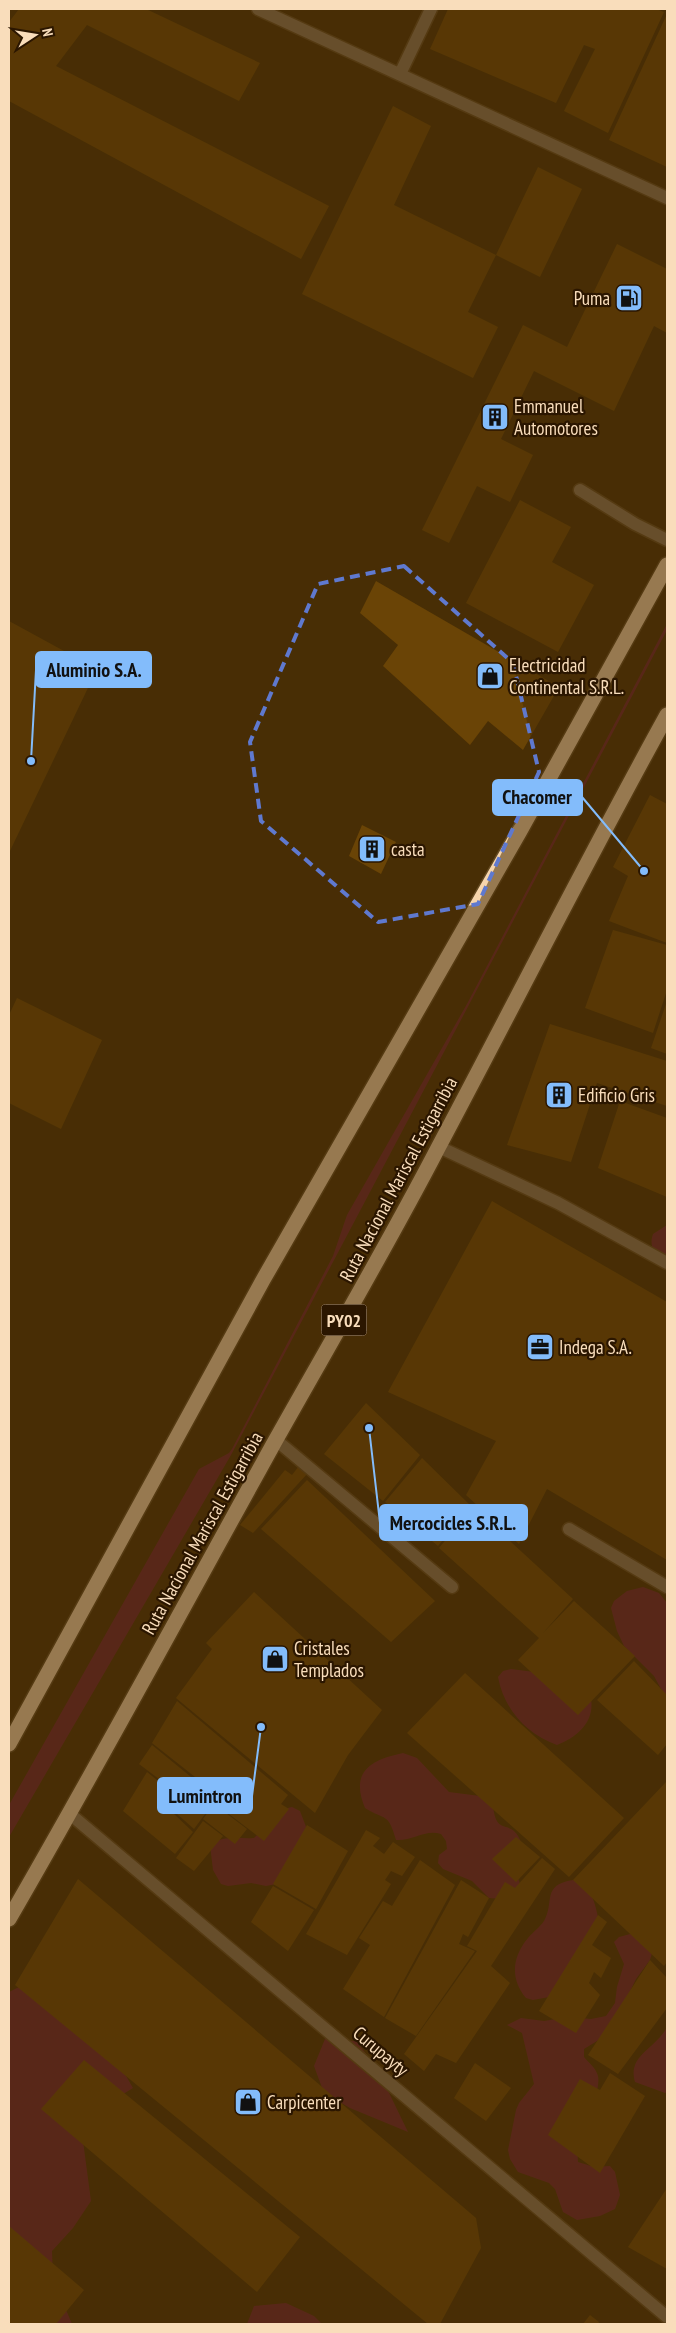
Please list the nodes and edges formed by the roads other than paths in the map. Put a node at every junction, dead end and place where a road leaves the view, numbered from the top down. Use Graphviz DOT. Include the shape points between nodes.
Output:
graph roads {
  1 [pos="258,9"];
  2 [pos="431,9"];
  3 [pos="400,74"];
  4 [pos="667,198"];
  5 [pos="580,490"];
  6 [pos="667,540"];
  7 [pos="667,564"];
  8 [pos="666,718"];
  9 [pos="439,1147"];
  10 [pos="667,1263"];
  11 [pos="276,1440"];
  12 [pos="569,1529"];
  13 [pos="452,1587"];
  14 [pos="667,1587"];
  15 [pos="9,1744"];
  16 [pos="70,1814"];
  17 [pos="9,1919"];
  18 [pos="667,2318"];
  1 -- 3 [label="street"];
  2 -- 3 [label="street"];
  3 -- 4 [label="street"];
  5 -- 6 [label="street"];
  7 -- 15 [label="highway" via="520,832 254,1297"];
  8 -- 9 [label="highway, Ruta Nacional Mariscal Estigarribia / PY02" via="578,877"];
  9 -- 10 [label="street" via="558,1203"];
  9 -- 11 [label="highway, Ruta Nacional Mariscal Estigarribia / PY02"];
  11 -- 13 [label="street"];
  11 -- 16 [label="highway, Ruta Nacional Mariscal Estigarribia / PY02"];
  12 -- 14 [label="street"];
  16 -- 17 [label="highway, Ruta Nacional Mariscal Estigarribia / PY02"];
  16 -- 18 [label="street, Curupayty"];
}
